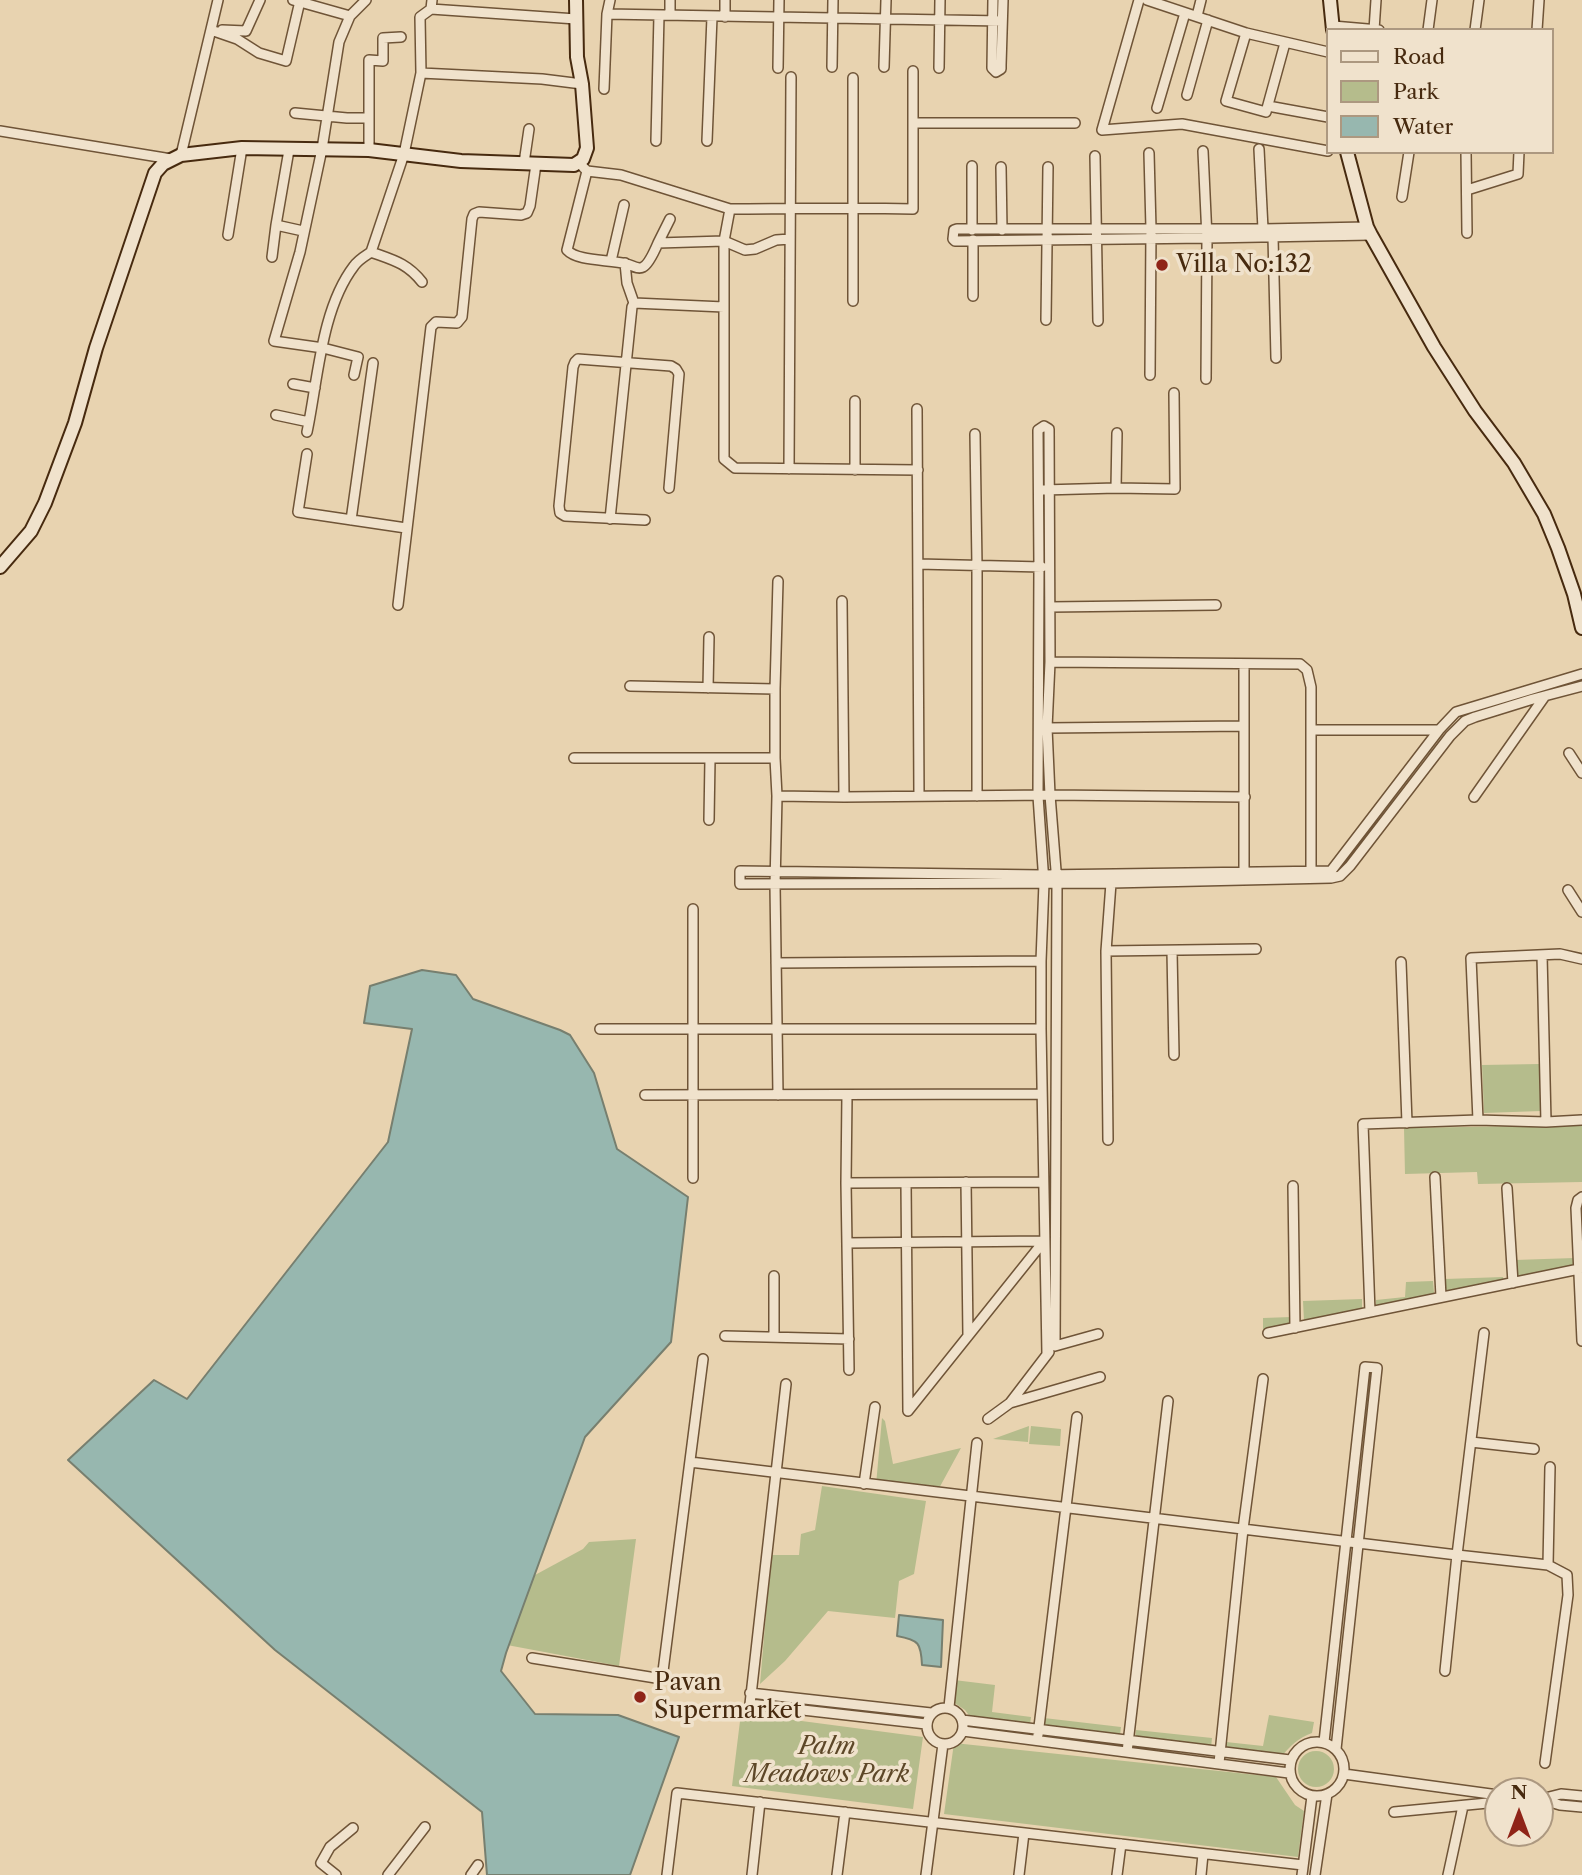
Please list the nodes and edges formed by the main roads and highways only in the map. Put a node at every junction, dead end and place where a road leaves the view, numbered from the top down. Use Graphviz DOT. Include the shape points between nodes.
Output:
graph roads {
  1 [pos="576,0"];
  2 [pos="1330,0"];
  3 [pos="1333,28"];
  4 [pos="1344,154"];
  5 [pos="0,567"];
  6 [pos="1582,625"];
  1 -- 5 [label="main road" via="587,148 583,167 461,161 369,150 242,148 176,157 163,164 155,173 45,503 31,531"];
  2 -- 3 [label="main road"];
  4 -- 6 [label="main road" via="1369,231 1434,347 1544,514"];
}
